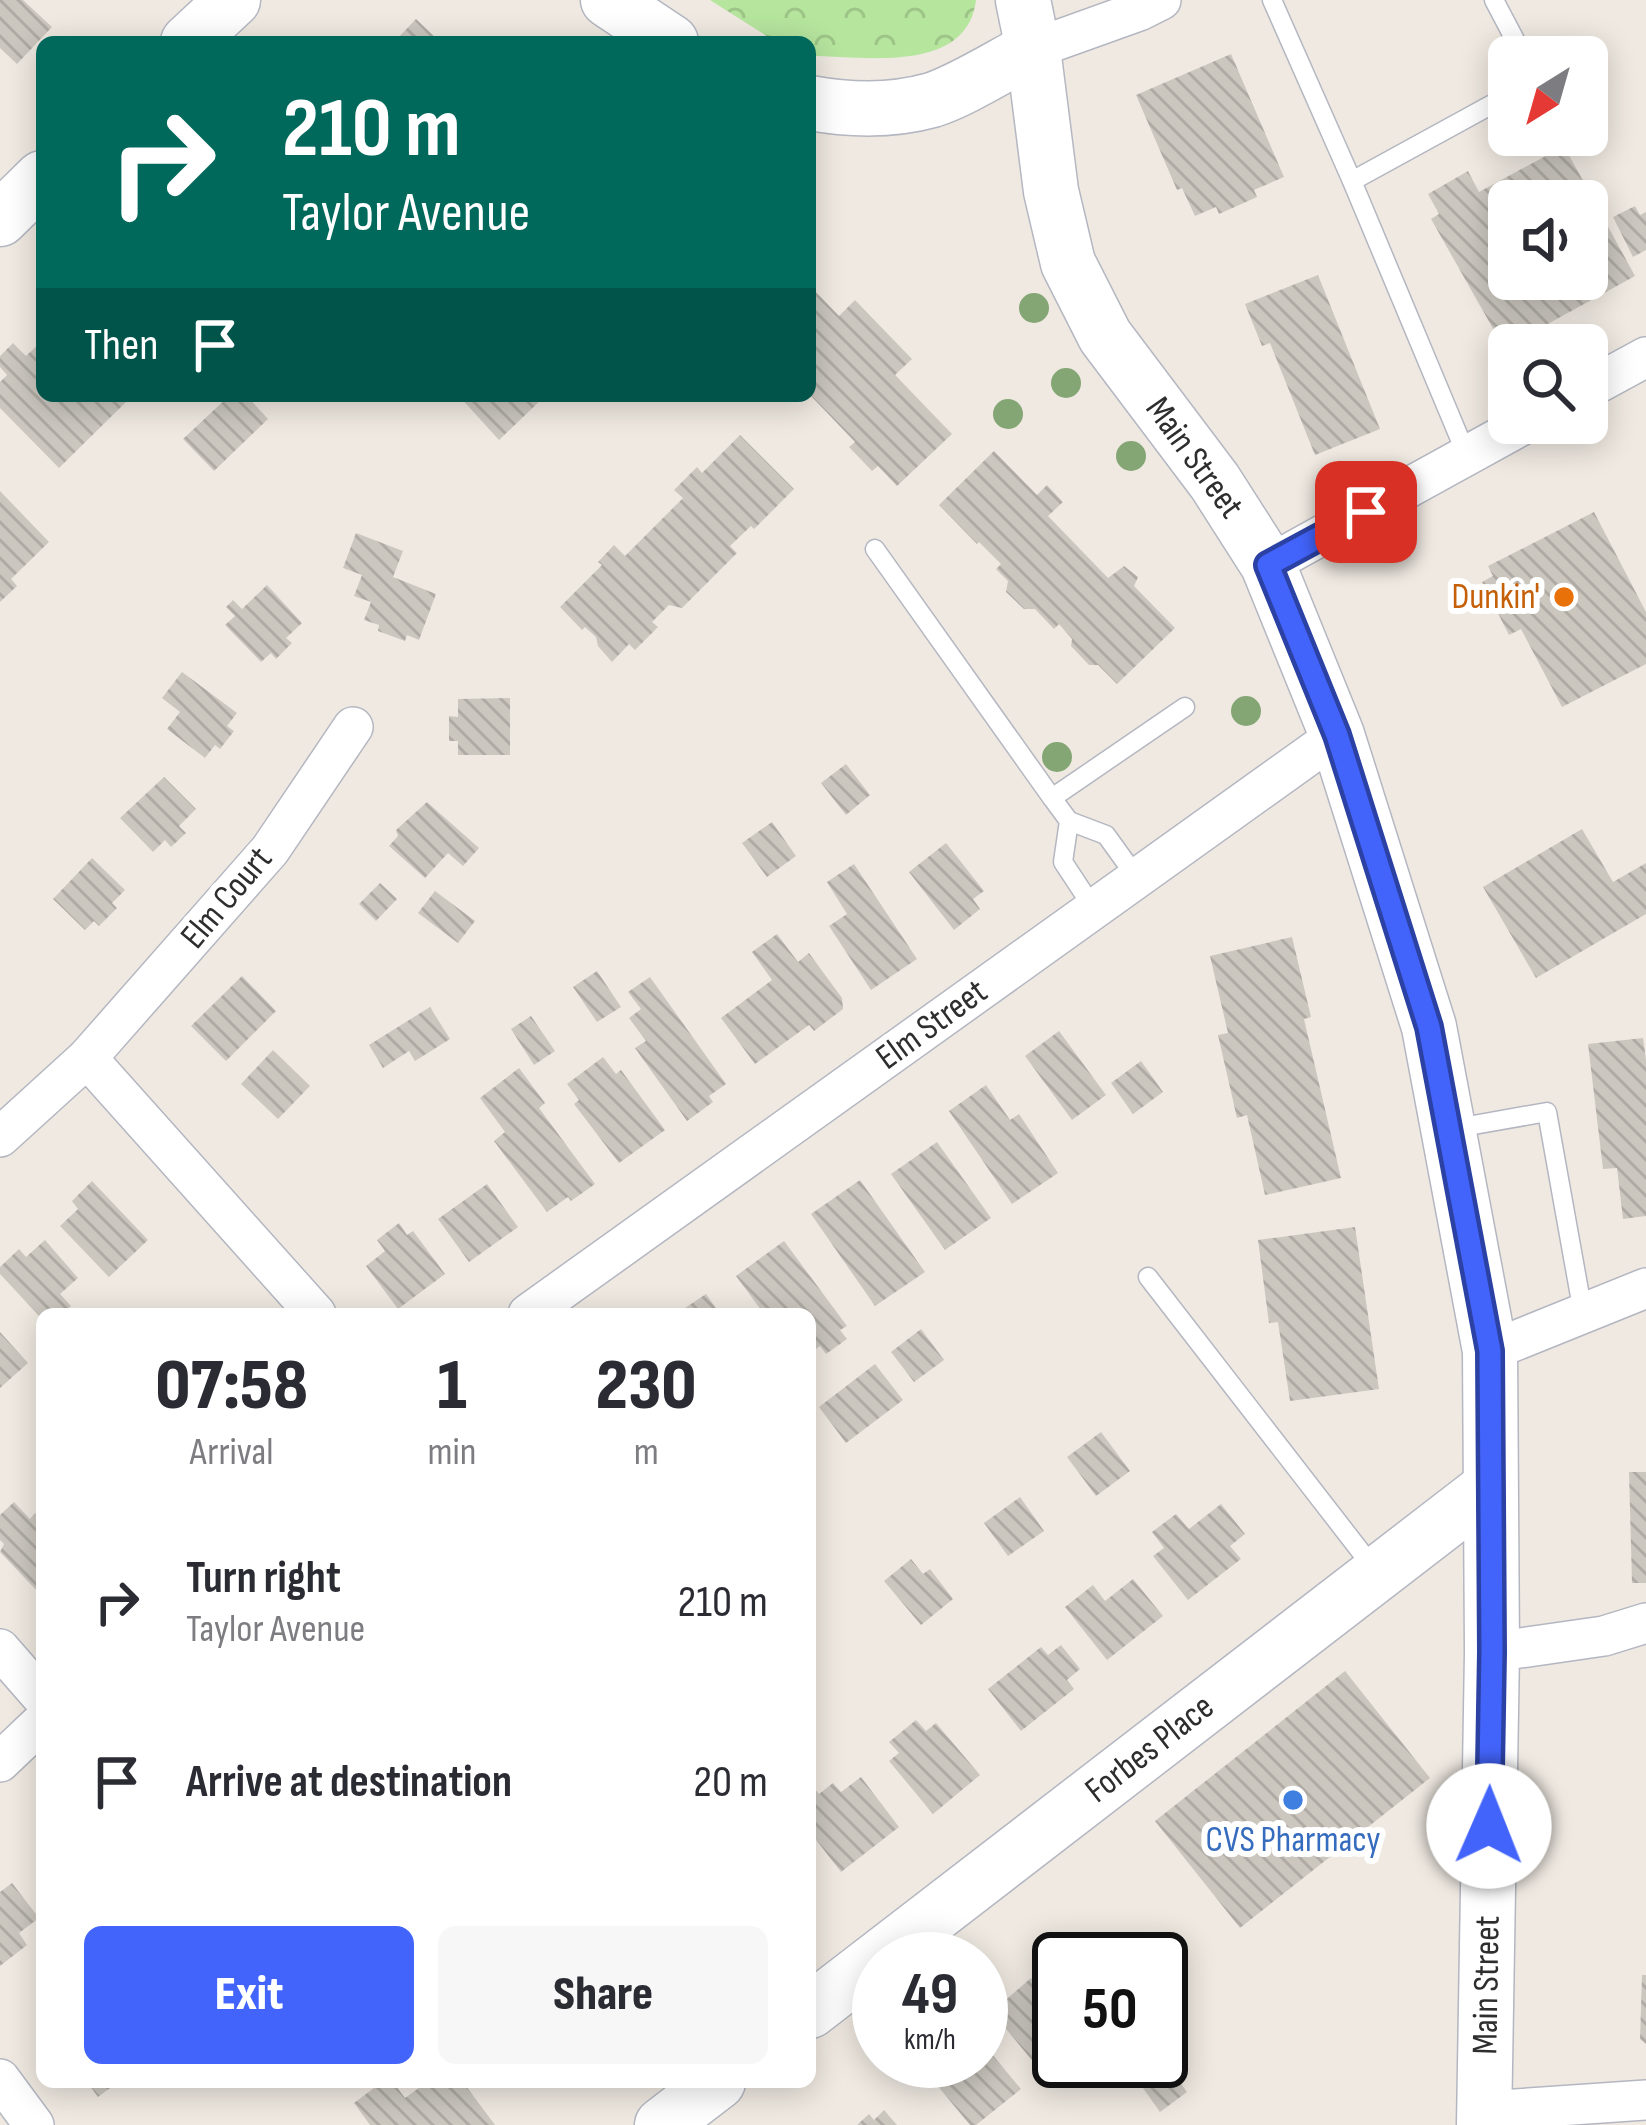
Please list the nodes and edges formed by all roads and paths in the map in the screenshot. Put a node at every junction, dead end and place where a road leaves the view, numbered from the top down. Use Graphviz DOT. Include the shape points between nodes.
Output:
graph roads {
  1 [pos="233,0"];
  2 [pos="608,0"];
  3 [pos="1161,0"];
  4 [pos="1272,0"];
  5 [pos="1494,0"];
  6 [pos="1028,24"];
  7 [pos="194,36"];
  8 [pos="662,36"];
  9 [pos="1513,36"];
  10 [pos="816,104"];
  11 [pos="1488,107"];
  12 [pos="1352,181"];
  13 [pos="36,184"];
  14 [pos="0,219"];
  15 [pos="1646,357"];
  16 [pos="1608,378"];
  17 [pos="1488,444"];
  18 [pos="1467,456"];
  19 [pos="874,549"];
  20 [pos="1268,565"];
  21 [pos="1185,707"];
  22 [pos="353,727"];
  23 [pos="1337,735"];
  24 [pos="1052,798"];
  25 [pos="1069,821"];
  26 [pos="1137,878"];
  27 [pos="1094,909"];
  28 [pos="87,1058"];
  29 [pos="1448,1130"];
  30 [pos="0,1137"];
  31 [pos="1148,1277"];
  32 [pos="1646,1288"];
  33 [pos="311,1308"];
  34 [pos="536,1308"];
  35 [pos="1583,1313"];
  36 [pos="1490,1351"];
  37 [pos="1490,1487"];
  38 [pos="1378,1574"];
  39 [pos="1646,1623"];
  40 [pos="0,1649"];
  41 [pos="1492,1652"];
  42 [pos="36,1690"];
  43 [pos="36,1728"];
  44 [pos="0,1762"];
  45 [pos="816,2006"];
  46 [pos="0,2079"];
  47 [pos="710,2088"];
  48 [pos="1646,2100"];
  49 [pos="1484,2118"];
  50 [pos="34,2125"];
  51 [pos="662,2125"];
  1 -- 7 [label="main road"];
  2 -- 8 [label="main road"];
  3 -- 6 [label="street" via="1139,11"];
  4 -- 12 [label="lane"];
  5 -- 9 [label="lane"];
  6 -- 10 [label="main road" via="934,99 891,107"];
  6 -- 20 [label="main road, Main Street" via="1068,263 1105,336"];
  11 -- 12 [label="lane"];
  12 -- 18 [label="lane"];
  13 -- 14 [label="main road"];
  15 -- 16 [label="street"];
  17 -- 18 [label="street"];
  18 -- 20 [label="street"];
  19 -- 24 [label="lane"];
  20 -- 23 [label="main road, Main Street"];
  21 -- 24 [label="lane"];
  22 -- 28 [label="street, Elm Court" via="270,850"];
  23 -- 26 [label="street, Elm Street"];
  23 -- 29 [label="main road, Main Street" via="1429,1027"];
  24 -- 25 [label="lane"];
  25 -- 26 [label="lane" via="1106,835"];
  25 -- 27 [label="lane" via="1063,862"];
  26 -- 27 [label="street, Elm Street"];
  27 -- 34 [label="street, Elm Street"];
  28 -- 30 [label="street, Elm Court"];
  28 -- 33 [label="street"];
  29 -- 35 [label="lane" via="1547,1112"];
  29 -- 36 [label="main road, Main Street"];
  31 -- 38 [label="lane"];
  32 -- 35 [label="street"];
  35 -- 36 [label="street"];
  36 -- 37 [label="main road, Main Street"];
  37 -- 38 [label="main road, Forbes Place"];
  37 -- 41 [label="main road, Main Street"];
  38 -- 45 [label="main road, Forbes Place"];
  39 -- 41 [label="street"];
  40 -- 42 [label="street"];
  41 -- 49 [label="main road, Main Street"];
  43 -- 44 [label="street"];
  46 -- 50 [label="street"];
  47 -- 51 [label="main road"];
  48 -- 49 [label="street"];
}
